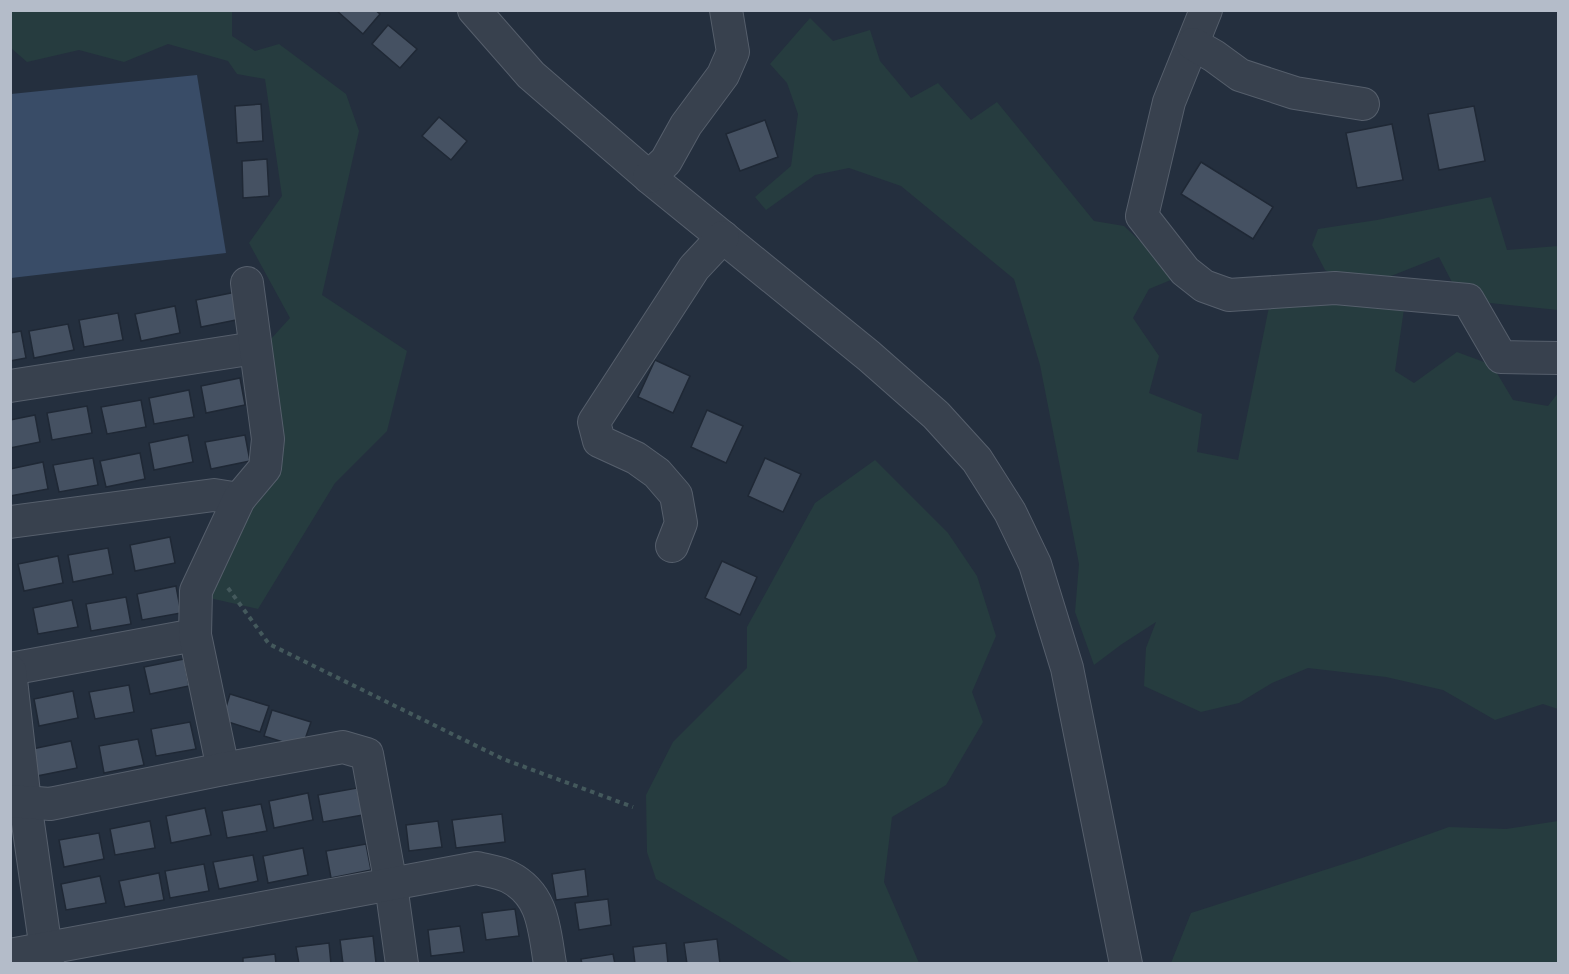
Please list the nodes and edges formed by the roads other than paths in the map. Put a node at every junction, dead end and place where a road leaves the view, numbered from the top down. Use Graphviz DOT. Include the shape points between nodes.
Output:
graph roads {
  1 [pos="474,10"];
  2 [pos="726,10"];
  3 [pos="1206,10"];
  4 [pos="1193,44"];
  5 [pos="1363,104"];
  6 [pos="650,177"];
  7 [pos="723,237"];
  8 [pos="247,283"];
  9 [pos="255,348"];
  10 [pos="1558,358"];
  11 [pos="10,386"];
  12 [pos="239,499"];
  13 [pos="10,522"];
  14 [pos="672,546"];
  15 [pos="195,635"];
  16 [pos="10,670"];
  17 [pos="223,769"];
  18 [pos="18,801"];
  19 [pos="391,885"];
  20 [pos="10,955"];
  21 [pos="46,956"];
  22 [pos="402,963"];
  23 [pos="550,963"];
  24 [pos="1126,963"];
  1 -- 6 [label="street" via="531,75"];
  2 -- 6 [label="street" via="733,52 723,75 666,160"];
  3 -- 4 [label="street"];
  4 -- 5 [label="street" via="1240,75 1295,93"];
  4 -- 10 [label="street" via="1169,102 1142,216 1185,272 1204,286 1229,295 1335,288 1468,300 1501,357"];
  6 -- 7 [label="street"];
  7 -- 14 [label="street" via="694,268 594,422 599,441 636,458 657,473 676,495 681,523"];
  7 -- 24 [label="street" via="936,415 977,460 1010,512 1035,564 1067,668"];
  8 -- 9 [label="street"];
  9 -- 11 [label="street"];
  9 -- 12 [label="street" via="268,439 265,468"];
  12 -- 13 [label="street" via="214,495"];
  12 -- 15 [label="street" via="196,591"];
  15 -- 16 [label="street"];
  15 -- 17 [label="street"];
  16 -- 18 [label="street"];
  17 -- 18 [label="street" via="50,804"];
  17 -- 19 [label="street" via="343,747 367,754"];
  18 -- 21 [label="street"];
  19 -- 21 [label="street"];
  19 -- 22 [label="street"];
  19 -- 23 [label="street" via="477,868 508,876 528,889 543,918"];
  20 -- 21 [label="street"];
}
